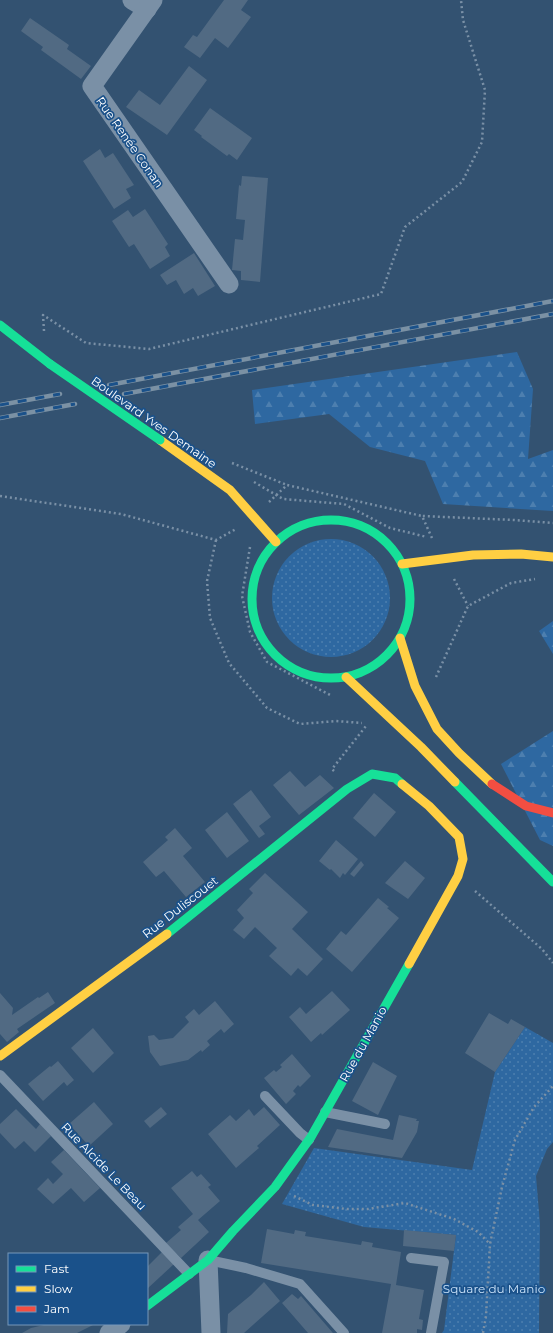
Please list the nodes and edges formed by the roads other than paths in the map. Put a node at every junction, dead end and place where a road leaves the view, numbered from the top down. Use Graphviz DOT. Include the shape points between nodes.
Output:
graph roads {
  1 [pos="144,3"];
  2 [pos="229,284"];
  3 [pos="3,328"];
  4 [pos="276,542"];
  5 [pos="553,557"];
  6 [pos="402,564"];
  7 [pos="400,638"];
  8 [pos="346,677"];
  9 [pos="372,774"];
  10 [pos="553,813"];
  11 [pos="553,882"];
  12 [pos="0,1056"];
  13 [pos="0,1075"];
  14 [pos="265,1096"];
  15 [pos="325,1112"];
  16 [pos="385,1124"];
  17 [pos="309,1140"];
  18 [pos="411,1258"];
  19 [pos="208,1260"];
  20 [pos="189,1274"];
  21 [pos="148,1305"];
  22 [pos="121,1325"];
  23 [pos="109,1333"];
  24 [pos="211,1333"];
  25 [pos="344,1333"];
  26 [pos="431,1333"];
  1 -- 2 [label="street, Rue Renée Conan" via="92,86"];
  3 -- 4 [label="main road, Boulevard Yves Demaine, bridge" via="50,364 230,490"];
  4 -- 6 [label="main road" via="302,526 320,521 345,521 368,529 387,544"];
  4 -- 8 [label="main road" via="257,569 253,586 254,620 260,635 282,662 296,670 318,677"];
  5 -- 6 [label="main road" via="521,554 473,555"];
  6 -- 7 [label="main road" via="409,588 409,607"];
  7 -- 8 [label="main road" via="390,652 377,663 362,672"];
  7 -- 10 [label="main road" via="415,686 437,729 495,787 526,806"];
  8 -- 11 [label="main road" via="421,747"];
  9 -- 12 [label="main road, Rue Duliscouet" via="347,789 154,944"];
  9 -- 15 [label="main road, Rue du Manio" via="395,778 429,806 458,837 463,860 458,876"];
  13 -- 20 [label="lane, Rue Alcide Le Beau"];
  14 -- 17 [label="lane"];
  15 -- 16 [label="lane"];
  15 -- 17 [label="main road, Rue du Manio"];
  17 -- 19 [label="main road, Rue du Manio" via="275,1187"];
  18 -- 26 [label="lane" via="444,1262"];
  19 -- 20 [label="main road, Rue du Manio"];
  19 -- 24 [label="street"];
  19 -- 25 [label="lane" via="300,1284"];
  20 -- 21 [label="main road, Rue du Manio"];
  22 -- 23 [label="street"];
}
